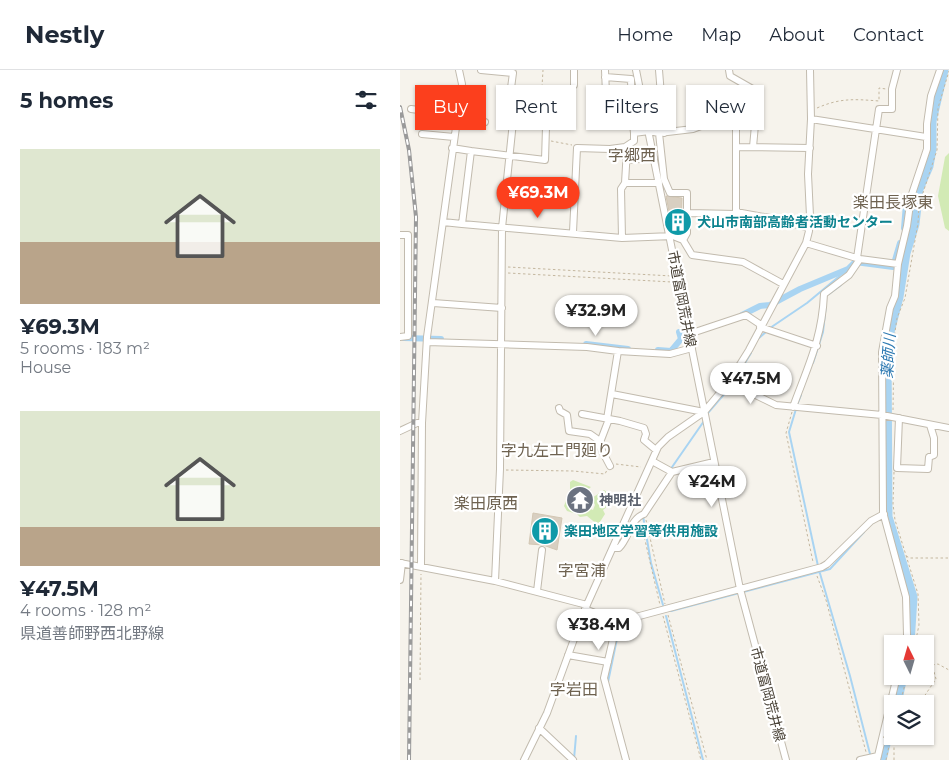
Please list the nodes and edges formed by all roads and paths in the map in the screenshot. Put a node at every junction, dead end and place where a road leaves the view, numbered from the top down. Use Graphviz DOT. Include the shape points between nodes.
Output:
graph roads {
  1 [pos="459,70"];
  2 [pos="481,70"];
  3 [pos="543,70"];
  4 [pos="574,70"];
  5 [pos="636,70"];
  6 [pos="659,70"];
  7 [pos="729,70"];
  8 [pos="897,70"];
  9 [pos="940,70"];
  10 [pos="508,71"];
  11 [pos="812,71"];
  12 [pos="949,71"];
  13 [pos="605,73"];
  14 [pos="635,78"];
  15 [pos="462,85"];
  16 [pos="511,85"];
  17 [pos="542,85"];
  18 [pos="574,85"];
  19 [pos="634,85"];
  20 [pos="892,89"];
  21 [pos="411,108"];
  22 [pos="415,109"];
  23 [pos="811,110"];
  24 [pos="811,118"];
  25 [pos="876,128"];
  26 [pos="455,130"];
  27 [pos="512,130"];
  28 [pos="545,130"];
  29 [pos="634,130"];
  30 [pos="649,131"];
  31 [pos="634,133"];
  32 [pos="662,133"];
  33 [pos="422,134"];
  34 [pos="454,137"];
  35 [pos="926,137"];
  36 [pos="545,140"];
  37 [pos="625,147"];
  38 [pos="737,147"];
  39 [pos="753,147"];
  40 [pos="452,148"];
  41 [pos="577,148"];
  42 [pos="810,148"];
  43 [pos="471,151"];
  44 [pos="509,156"];
  45 [pos="654,158"];
  46 [pos="626,160"];
  47 [pos="625,183"];
  48 [pos="659,183"];
  49 [pos="738,212"];
  50 [pos="688,213"];
  51 [pos="443,222"];
  52 [pos="462,224"];
  53 [pos="502,228"];
  54 [pos="809,228"];
  55 [pos="573,232"];
  56 [pos="400,235"];
  57 [pos="669,236"];
  58 [pos="622,238"];
  59 [pos="683,240"];
  60 [pos="806,243"];
  61 [pos="858,260"];
  62 [pos="898,264"];
  63 [pos="400,268"];
  64 [pos="409,268"];
  65 [pos="503,270"];
  66 [pos="678,279"];
  67 [pos="783,284"];
  68 [pos="433,303"];
  69 [pos="400,304"];
  70 [pos="409,304"];
  71 [pos="502,308"];
  72 [pos="761,326"];
  73 [pos="688,331"];
  74 [pos="400,337"];
  75 [pos="427,339"];
  76 [pos="502,342"];
  77 [pos="817,346"];
  78 [pos="692,348"];
  79 [pos="618,351"];
  80 [pos="732,384"];
  81 [pos="612,394"];
  82 [pos="796,407"];
  83 [pos="558,408"];
  84 [pos="704,412"];
  85 [pos="582,414"];
  86 [pos="882,415"];
  87 [pos="895,417"];
  88 [pos="608,419"];
  89 [pos="422,423"];
  90 [pos="930,424"];
  91 [pos="949,428"];
  92 [pos="400,431"];
  93 [pos="600,441"];
  94 [pos="656,450"];
  95 [pos="652,461"];
  96 [pos="714,462"];
  97 [pos="610,466"];
  98 [pos="500,469"];
  99 [pos="648,469"];
  100 [pos="672,472"];
  101 [pos="893,491"];
  102 [pos="642,515"];
  103 [pos="885,518"];
  104 [pos="614,548"];
  105 [pos="542,550"];
  106 [pos="906,556"];
  107 [pos="949,558"];
  108 [pos="401,563"];
  109 [pos="421,566"];
  110 [pos="818,570"];
  111 [pos="400,580"];
  112 [pos="495,581"];
  113 [pos="537,591"];
  114 [pos="741,592"];
  115 [pos="586,607"];
  116 [pos="664,609"];
  117 [pos="618,622"];
  118 [pos="907,635"];
  119 [pos="916,635"];
  120 [pos="568,655"];
  121 [pos="608,662"];
  122 [pos="949,670"];
  123 [pos="420,680"];
  124 [pos="895,685"];
  125 [pos="927,695"];
  126 [pos="539,728"];
  127 [pos="883,736"];
  128 [pos="889,745"];
  129 [pos="894,745"];
  130 [pos="868,758"];
  131 [pos="878,758"];
  132 [pos="572,759"];
  133 [pos="524,760"];
  134 [pos="626,760"];
  135 [pos="700,760"];
  136 [pos="707,760"];
  137 [pos="786,760"];
  138 [pos="860,760"];
  139 [pos="886,760"];
  140 [pos="894,760"];
  1 -- 15 [label="street"];
  2 -- 10 [label="street"];
  3 -- 17 [label="path"];
  4 -- 18 [label="street"];
  5 -- 14 [label="street, 市道富岡荒井線"];
  6 -- 32 [label="street"];
  7 -- 39 [label="street" via="730,76 758,92"];
  8 -- 20 [label="street"];
  9 -- 35 [label="street" via="931,96"];
  10 -- 16 [label="street" via="513,73"];
  11 -- 23 [label="street"];
  12 -- 87 [label="path" via="938,108 937,150 919,205 905,298 894,339"];
  13 -- 14 [label="street"];
  14 -- 19 [label="street"];
  14 -- 30 [label="street, 市道富岡荒井線"];
  20 -- 23 [label="path" via="879,88 878,101 846,99"];
  20 -- 25 [label="street" via="892,109 879,109"];
  21 -- 22 [label="street"];
  23 -- 24 [label="street"];
  24 -- 25 [label="street"];
  24 -- 42 [label="street"];
  25 -- 35 [label="street"];
  25 -- 61 [label="street"];
  26 -- 34 [label="street"];
  27 -- 44 [label="street"];
  28 -- 36 [label="street"];
  29 -- 31 [label="street"];
  30 -- 31 [label="street"];
  30 -- 32 [label="street"];
  30 -- 45 [label="street, 市道富岡荒井線"];
  31 -- 37 [label="street" via="634,141"];
  32 -- 38 [label="street" via="736,120"];
  32 -- 50 [label="street" via="665,185 670,193 687,193"];
  33 -- 34 [label="street"];
  34 -- 40 [label="street"];
  35 -- 62 [label="street" via="927,149 911,196 908,226"];
  36 -- 41 [label="path"];
  36 -- 44 [label="street" via="545,160"];
  37 -- 41 [label="street"];
  37 -- 46 [label="street"];
  38 -- 39 [label="street"];
  38 -- 49 [label="street"];
  39 -- 42 [label="street"];
  40 -- 43 [label="street"];
  40 -- 51 [label="street"];
  41 -- 55 [label="street"];
  42 -- 54 [label="street"];
  43 -- 44 [label="street"];
  43 -- 52 [label="street"];
  44 -- 53 [label="street"];
  45 -- 46 [label="street"];
  45 -- 48 [label="street, 市道富岡荒井線"];
  46 -- 47 [label="street"];
  47 -- 48 [label="street"];
  47 -- 58 [label="street" via="621,189"];
  48 -- 57 [label="street, 市道富岡荒井線"];
  49 -- 50 [label="street"];
  49 -- 54 [label="street"];
  50 -- 59 [label="street" via="687,233"];
  51 -- 52 [label="street"];
  51 -- 68 [label="street"];
  52 -- 53 [label="street"];
  53 -- 55 [label="street"];
  53 -- 65 [label="street"];
  54 -- 60 [label="street"];
  55 -- 58 [label="street"];
  56 -- 64 [label="street" via="408,235"];
  57 -- 58 [label="street"];
  57 -- 59 [label="street"];
  57 -- 66 [label="street, 市道富岡荒井線"];
  59 -- 67 [label="street" via="692,255 743,262"];
  60 -- 61 [label="street"];
  60 -- 67 [label="street"];
  61 -- 62 [label="street"];
  61 -- 77 [label="street" via="849,275 824,294"];
  62 -- 86 [label="street" via="895,296 882,352"];
  63 -- 64 [label="street"];
  64 -- 70 [label="street"];
  65 -- 66 [label="path"];
  65 -- 66 [label="path"];
  65 -- 71 [label="street"];
  66 -- 73 [label="street, 市道富岡荒井線"];
  67 -- 72 [label="street"];
  68 -- 71 [label="street"];
  68 -- 75 [label="street"];
  69 -- 70 [label="street"];
  70 -- 74 [label="street" via="408,336"];
  71 -- 76 [label="street"];
  72 -- 73 [label="street" via="746,315"];
  72 -- 77 [label="street"];
  72 -- 80 [label="street"];
  73 -- 78 [label="street, 市道富岡荒井線"];
  75 -- 76 [label="street"];
  75 -- 89 [label="street"];
  76 -- 79 [label="street"];
  76 -- 98 [label="street"];
  77 -- 82 [label="street"];
  78 -- 79 [label="street" via="670,354"];
  78 -- 84 [label="street, 市道富岡荒井線"];
  79 -- 81 [label="street"];
  80 -- 82 [label="street" via="776,405"];
  80 -- 84 [label="street"];
  81 -- 84 [label="street"];
  81 -- 88 [label="street"];
  82 -- 86 [label="street"];
  82 -- 110 [label="path" via="786,433"];
  83 -- 93 [label="street" via="567,415 569,431 590,434"];
  84 -- 94 [label="street" via="668,437"];
  84 -- 96 [label="street, 市道富岡荒井線"];
  85 -- 88 [label="street"];
  86 -- 87 [label="street"];
  86 -- 103 [label="street"];
  87 -- 90 [label="street"];
  87 -- 90 [label="street" via="897,468 928,469 929,457 934,455"];
  88 -- 93 [label="street"];
  88 -- 94 [label="street" via="644,428 644,440"];
  89 -- 92 [label="street" via="417,422"];
  89 -- 109 [label="street"];
  90 -- 91 [label="street"];
  93 -- 97 [label="street" via="600,448"];
  94 -- 95 [label="street"];
  95 -- 99 [label="street"];
  95 -- 100 [label="street"];
  96 -- 100 [label="street"];
  96 -- 114 [label="street, 市道富岡荒井線"];
  97 -- 98 [label="path" via="606,474"];
  97 -- 99 [label="path" via="636,465"];
  98 -- 112 [label="street"];
  99 -- 104 [label="street"];
  100 -- 102 [label="street"];
  101 -- 106 [label="path" via="895,520"];
  102 -- 104 [label="street" via="622,545"];
  102 -- 116 [label="path"];
  102 -- 116 [label="path"];
  103 -- 110 [label="street" via="871,521"];
  103 -- 118 [label="street" via="906,597"];
  104 -- 115 [label="street"];
  105 -- 113 [label="street"];
  106 -- 107 [label="path"];
  106 -- 119 [label="path" via="918,594"];
  108 -- 109 [label="street"];
  108 -- 111 [label="street"];
  109 -- 112 [label="street"];
  109 -- 123 [label="path"];
  110 -- 114 [label="street"];
  110 -- 130 [label="path"];
  112 -- 113 [label="street"];
  113 -- 115 [label="street"];
  114 -- 116 [label="street"];
  114 -- 137 [label="street, 市道富岡荒井線"];
  115 -- 117 [label="street"];
  115 -- 120 [label="street"];
  116 -- 117 [label="street"];
  116 -- 135 [label="path"];
  116 -- 136 [label="path"];
  117 -- 121 [label="street"];
  120 -- 121 [label="street"];
  120 -- 126 [label="street"];
  121 -- 134 [label="street" via="604,683"];
  122 -- 125 [label="path" via="938,664 932,666 936,679"];
  124 -- 127 [label="street"];
  126 -- 132 [label="street"];
  126 -- 133 [label="street"];
  127 -- 131 [label="street"];
  128 -- 139 [label="path"];
  129 -- 140 [label="path"];
  130 -- 131 [label="street"];
  130 -- 138 [label="street"];
}
